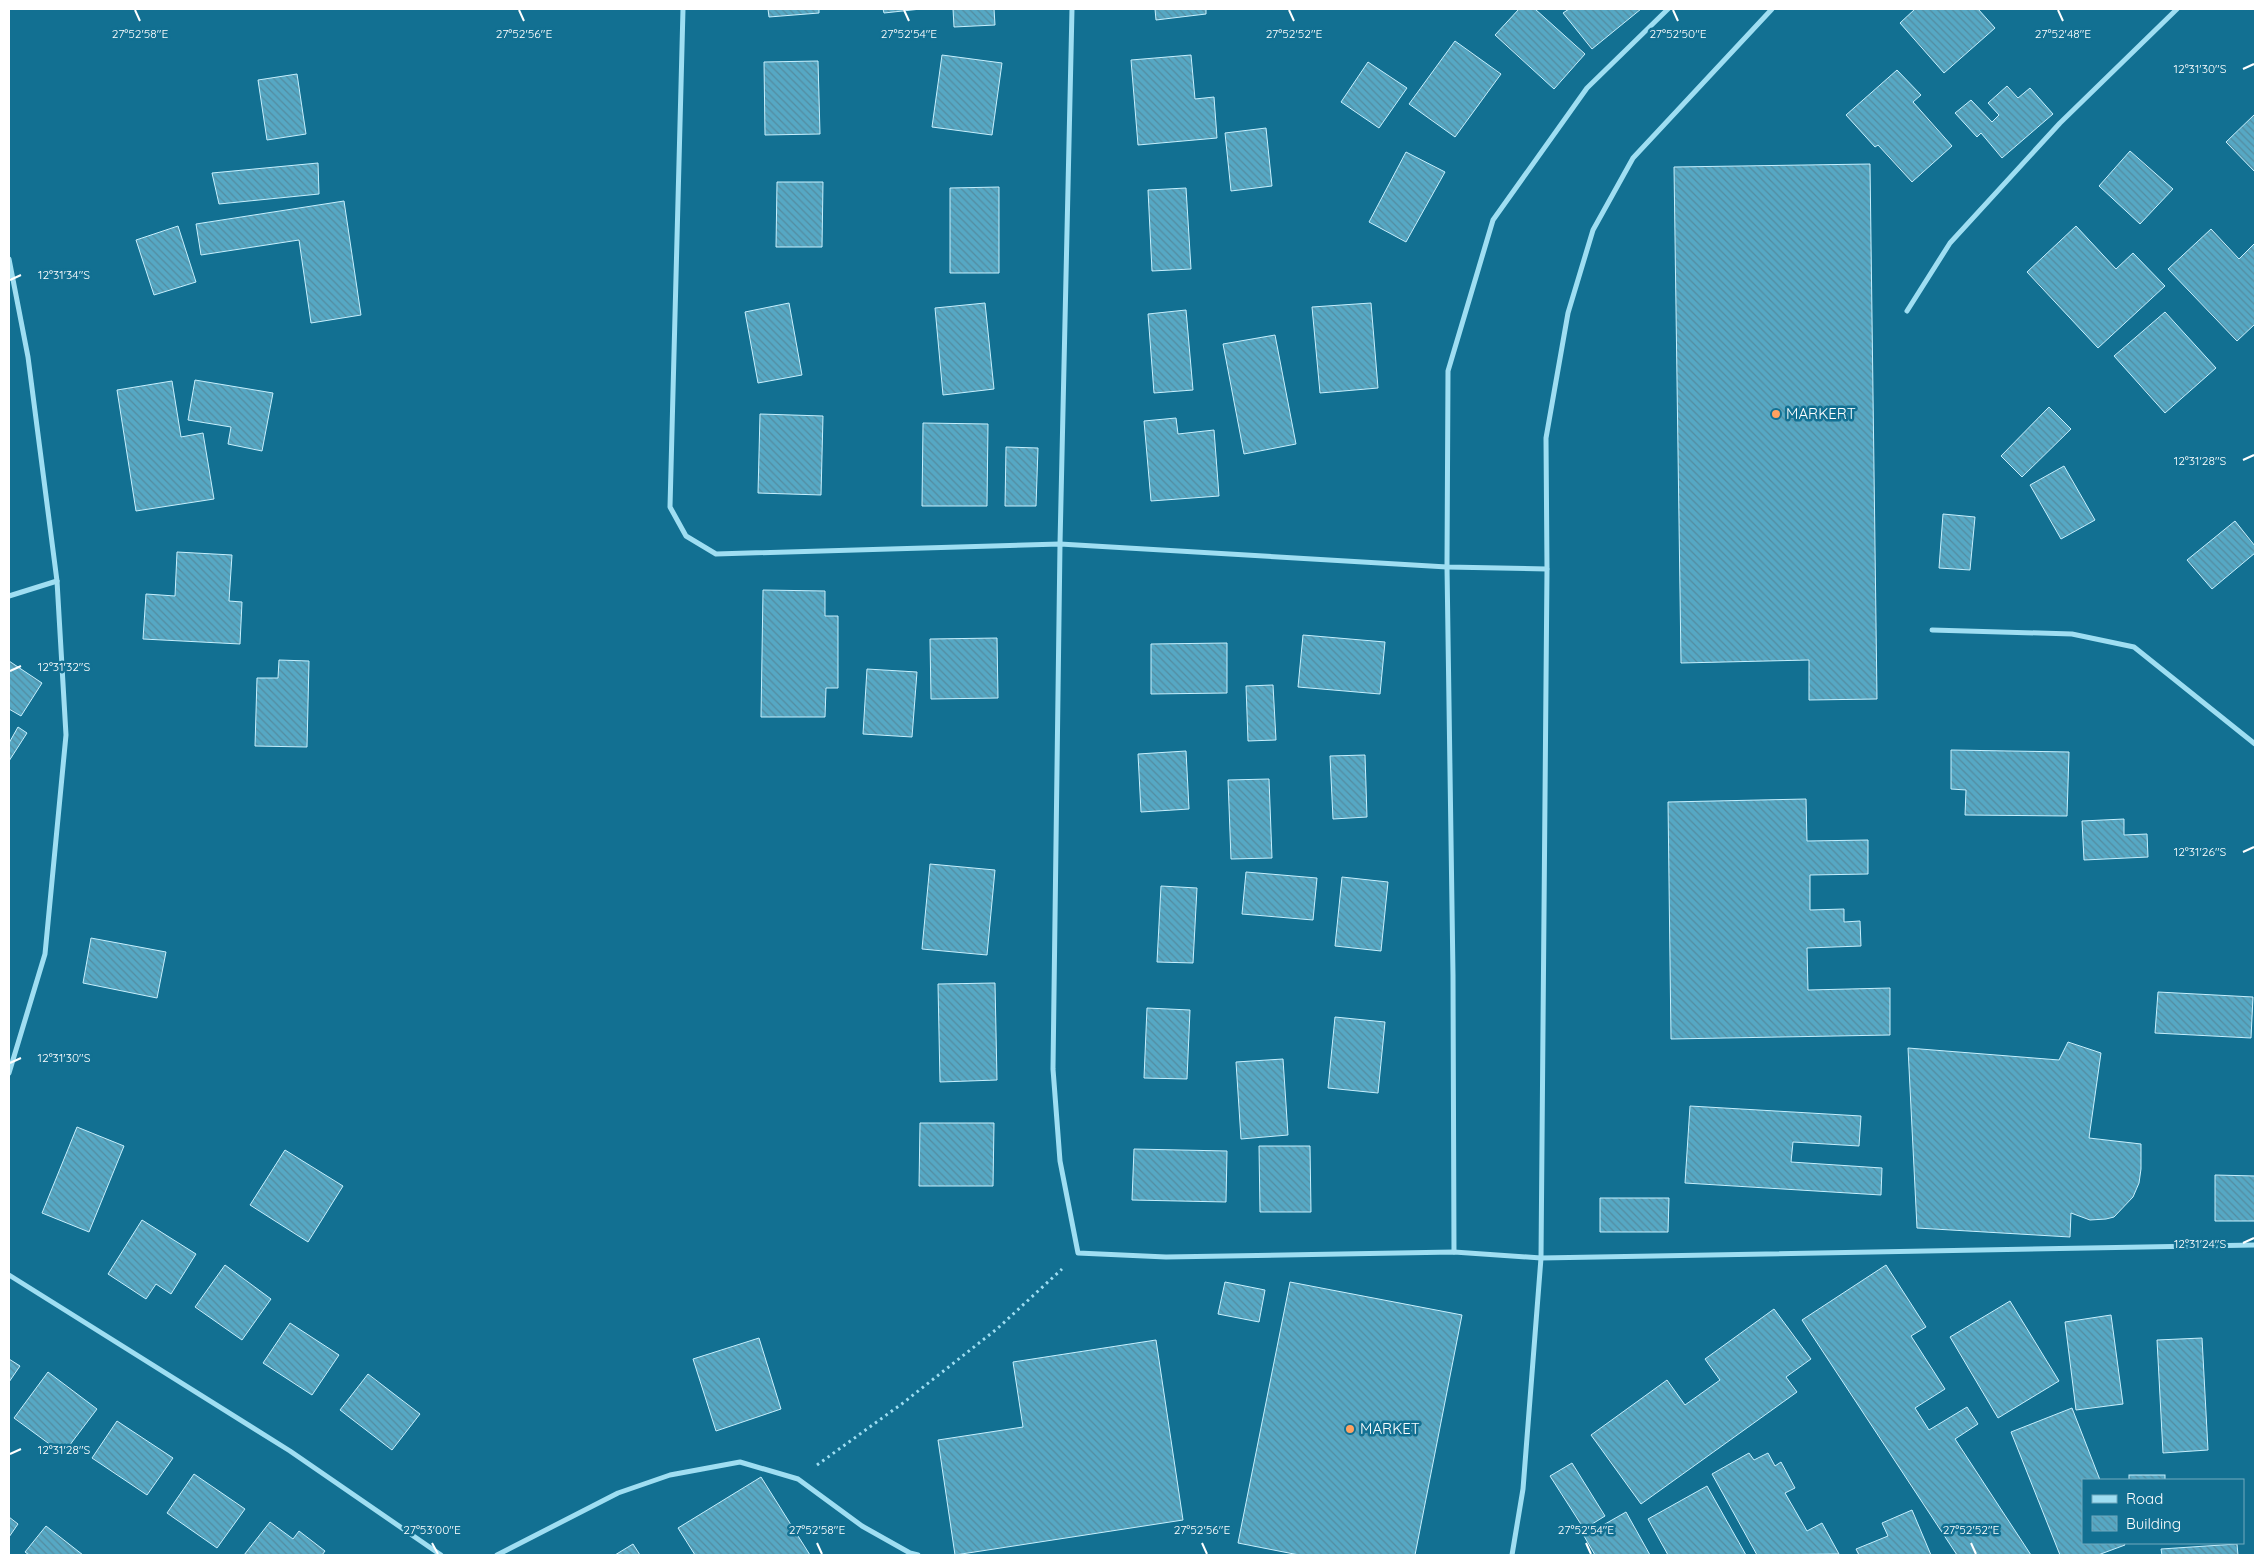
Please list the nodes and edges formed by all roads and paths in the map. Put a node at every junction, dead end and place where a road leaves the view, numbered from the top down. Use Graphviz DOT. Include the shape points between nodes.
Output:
graph roads {
  1 [pos="683,9"];
  2 [pos="1072,9"];
  3 [pos="1668,9"];
  4 [pos="1772,9"];
  5 [pos="2176,9"];
  6 [pos="9,259"];
  7 [pos="1906,311"];
  8 [pos="1060,544"];
  9 [pos="1447,567"];
  10 [pos="1547,569"];
  11 [pos="57,581"];
  12 [pos="9,596"];
  13 [pos="1932,630"];
  14 [pos="2255,744"];
  15 [pos="9,1073"];
  16 [pos="2255,1245"];
  17 [pos="1454,1252"];
  18 [pos="1078,1253"];
  19 [pos="1541,1258"];
  20 [pos="9,1275"];
  21 [pos="798,1479"];
  22 [pos="441,1555"];
  23 [pos="497,1555"];
  24 [pos="918,1555"];
  25 [pos="1512,1555"];
  1 -- 8 [label="street" via="670,507 686,536 716,554"];
  2 -- 8 [label="street"];
  3 -- 9 [label="street" via="1587,88 1493,220 1448,370"];
  4 -- 10 [label="street" via="1633,158 1593,230 1568,313 1546,438"];
  5 -- 7 [label="street" via="2060,122 1950,243"];
  6 -- 11 [label="street" via="28,357"];
  8 -- 9 [label="street"];
  8 -- 18 [label="street" via="1053,1069 1060,1161"];
  9 -- 10 [label="street"];
  9 -- 17 [label="street"];
  10 -- 19 [label="street"];
  11 -- 12 [label="street"];
  11 -- 15 [label="street" via="66,735 57,839 45,954"];
  13 -- 14 [label="street" via="2072,634 2134,647"];
  16 -- 19 [label="street"];
  17 -- 18 [label="street" via="1166,1257"];
  17 -- 19 [label="street"];
  18 -- 21 [label="path" via="998,1328 903,1403"];
  19 -- 25 [label="street" via="1523,1489"];
  20 -- 22 [label="street" via="290,1451"];
  21 -- 23 [label="street" via="740,1462 670,1475 618,1493"];
  21 -- 24 [label="street" via="862,1526"];
}
